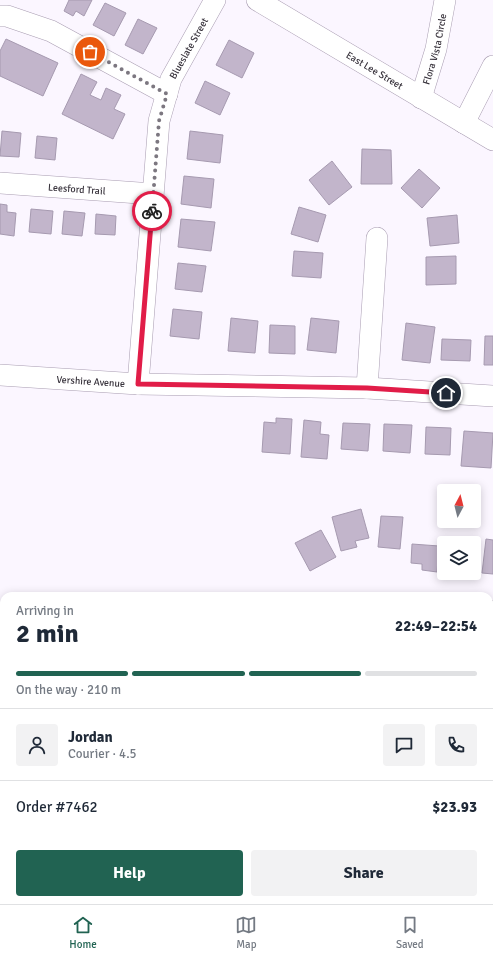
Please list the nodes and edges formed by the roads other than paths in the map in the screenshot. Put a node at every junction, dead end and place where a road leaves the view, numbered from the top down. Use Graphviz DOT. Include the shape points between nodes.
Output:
graph roads {
  1 [pos="215,0"];
  2 [pos="257,0"];
  3 [pos="445,0"];
  4 [pos="0,16"];
  5 [pos="493,66"];
  6 [pos="167,94"];
  7 [pos="422,98"];
  8 [pos="464,123"];
  9 [pos="493,140"];
  10 [pos="0,183"];
  11 [pos="153,194"];
  12 [pos="376,238"];
  13 [pos="0,375"];
  14 [pos="138,384"];
  15 [pos="367,388"];
  16 [pos="493,396"];
  1 -- 6 [label="street, Blueslate Street" via="171,79"];
  2 -- 7 [label="street, East Lee Street"];
  3 -- 7 [label="street, Flora Vista Circle" via="436,49"];
  4 -- 6 [label="street" via="51,31"];
  5 -- 8 [label="street"];
  6 -- 11 [label="street, Blueslate Street" via="159,121"];
  7 -- 8 [label="street, East Lee Street"];
  8 -- 9 [label="street, East Lee Street"];
  10 -- 11 [label="street, Leesford Trail"];
  11 -- 14 [label="street, Blueslate Street"];
  12 -- 15 [label="street"];
  13 -- 14 [label="street, Vershire Avenue"];
  14 -- 15 [label="street, Vershire Avenue"];
  15 -- 16 [label="street, Vershire Avenue"];
}
